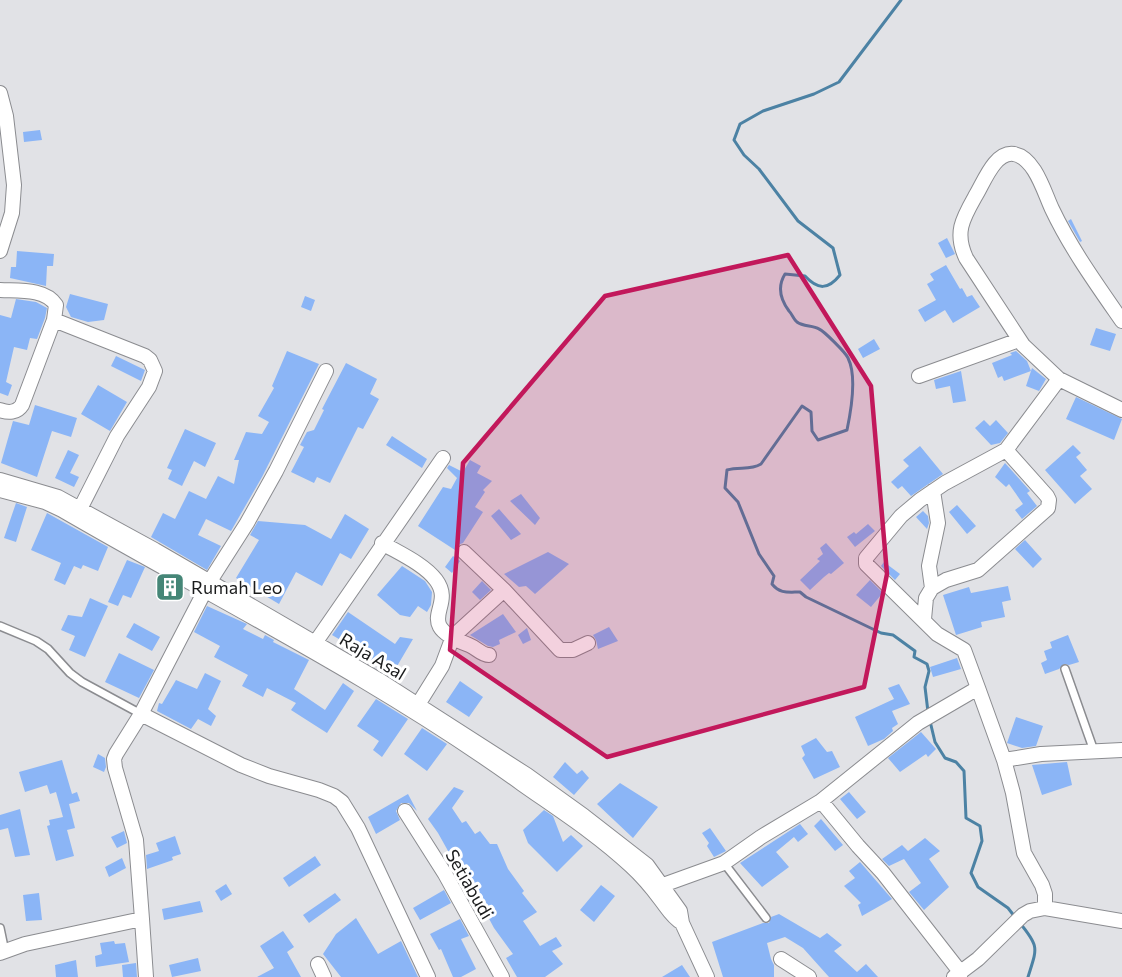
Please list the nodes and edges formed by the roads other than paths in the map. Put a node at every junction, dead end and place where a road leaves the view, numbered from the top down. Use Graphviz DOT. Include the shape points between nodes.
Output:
graph roads {
  1 [pos="0,93"];
  2 [pos="4,143"];
  3 [pos="0,251"];
  4 [pos="0,290"];
  5 [pos="54,320"];
  6 [pos="1120,326"];
  7 [pos="1019,340"];
  8 [pos="326,371"];
  9 [pos="919,376"];
  10 [pos="1059,379"];
  11 [pos="0,410"];
  12 [pos="1122,410"];
  13 [pos="1006,450"];
  14 [pos="443,458"];
  15 [pos="0,480"];
  16 [pos="0,490"];
  17 [pos="933,491"];
  18 [pos="80,509"];
  19 [pos="382,543"];
  20 [pos="464,552"];
  21 [pos="208,585"];
  22 [pos="932,588"];
  23 [pos="504,590"];
  24 [pos="924,619"];
  25 [pos="0,626"];
  26 [pos="452,639"];
  27 [pos="315,643"];
  28 [pos="588,643"];
  29 [pos="489,655"];
  30 [pos="1065,669"];
  31 [pos="978,688"];
  32 [pos="415,709"];
  33 [pos="141,714"];
  34 [pos="1122,750"];
  35 [pos="1094,751"];
  36 [pos="1004,760"];
  37 [pos="821,801"];
  38 [pos="405,811"];
  39 [pos="724,863"];
  40 [pos="663,885"];
  41 [pos="1045,908"];
  42 [pos="766,918"];
  43 [pos="142,919"];
  44 [pos="1122,921"];
  45 [pos="682,923"];
  46 [pos="0,928"];
  47 [pos="3,952"];
  48 [pos="781,959"];
  49 [pos="957,975"];
  50 [pos="146,977"];
  51 [pos="428,977"];
  52 [pos="502,977"];
  53 [pos="707,977"];
  54 [pos="810,977"];
  1 -- 2 [label="street" via="6,116"];
  2 -- 3 [label="street" via="13,168 14,200"];
  4 -- 5 [label="street" via="33,292 52,298 56,305"];
  5 -- 11 [label="street" via="22,405 19,410"];
  5 -- 18 [label="street" via="144,356 155,371"];
  6 -- 7 [label="street" via="1064,234 1034,170 1023,158 1004,155 997,160 964,216 960,246"];
  7 -- 9 [label="street"];
  7 -- 10 [label="street"];
  8 -- 21 [label="street" via="276,471"];
  10 -- 12 [label="street"];
  10 -- 13 [label="street"];
  13 -- 17 [label="street"];
  13 -- 22 [label="street" via="1047,496 1048,508 978,570"];
  14 -- 19 [label="street"];
  15 -- 18 [label="street, Raja Asal" via="48,493"];
  16 -- 21 [label="street, Raja Asal" via="54,506"];
  17 -- 22 [label="street" via="938,523 929,567"];
  17 -- 24 [label="street" via="901,516 865,560"];
  18 -- 21 [label="street, Raja Asal"];
  19 -- 26 [label="street" via="436,580 442,593 437,624"];
  19 -- 27 [label="street"];
  20 -- 23 [label="street"];
  21 -- 27 [label="street, Raja Asal"];
  21 -- 32 [label="street, Raja Asal"];
  21 -- 33 [label="street"];
  22 -- 24 [label="street" via="926,598"];
  23 -- 26 [label="street"];
  23 -- 28 [label="street" via="560,650 573,650"];
  24 -- 31 [label="street" via="938,634 964,650"];
  25 -- 33 [label="lane" via="36,641 70,674"];
  26 -- 29 [label="street"];
  26 -- 32 [label="street" via="442,666"];
  27 -- 32 [label="street, Raja Asal"];
  30 -- 35 [label="lane"];
  31 -- 36 [label="street"];
  31 -- 37 [label="street" via="918,723"];
  32 -- 40 [label="street, Raja Asal" via="527,775 640,859"];
  32 -- 45 [label="street, Raja Asal" via="578,824 633,868"];
  33 -- 43 [label="street" via="113,763 136,840"];
  33 -- 51 [label="street" via="240,765 319,790 342,802"];
  34 -- 35 [label="street"];
  35 -- 36 [label="street"];
  36 -- 41 [label="street" via="1024,853 1042,885"];
  37 -- 39 [label="street"];
  37 -- 49 [label="street" via="884,873"];
  38 -- 52 [label="street, Setiabudi"];
  39 -- 40 [label="street"];
  39 -- 42 [label="lane"];
  40 -- 45 [label="street, Raja Asal" via="680,911"];
  41 -- 44 [label="street"];
  41 -- 49 [label="street" via="1023,915"];
  43 -- 47 [label="street"];
  43 -- 50 [label="street"];
  45 -- 53 [label="street, Raja Asal"];
  46 -- 47 [label="lane"];
  48 -- 54 [label="street"];
}
